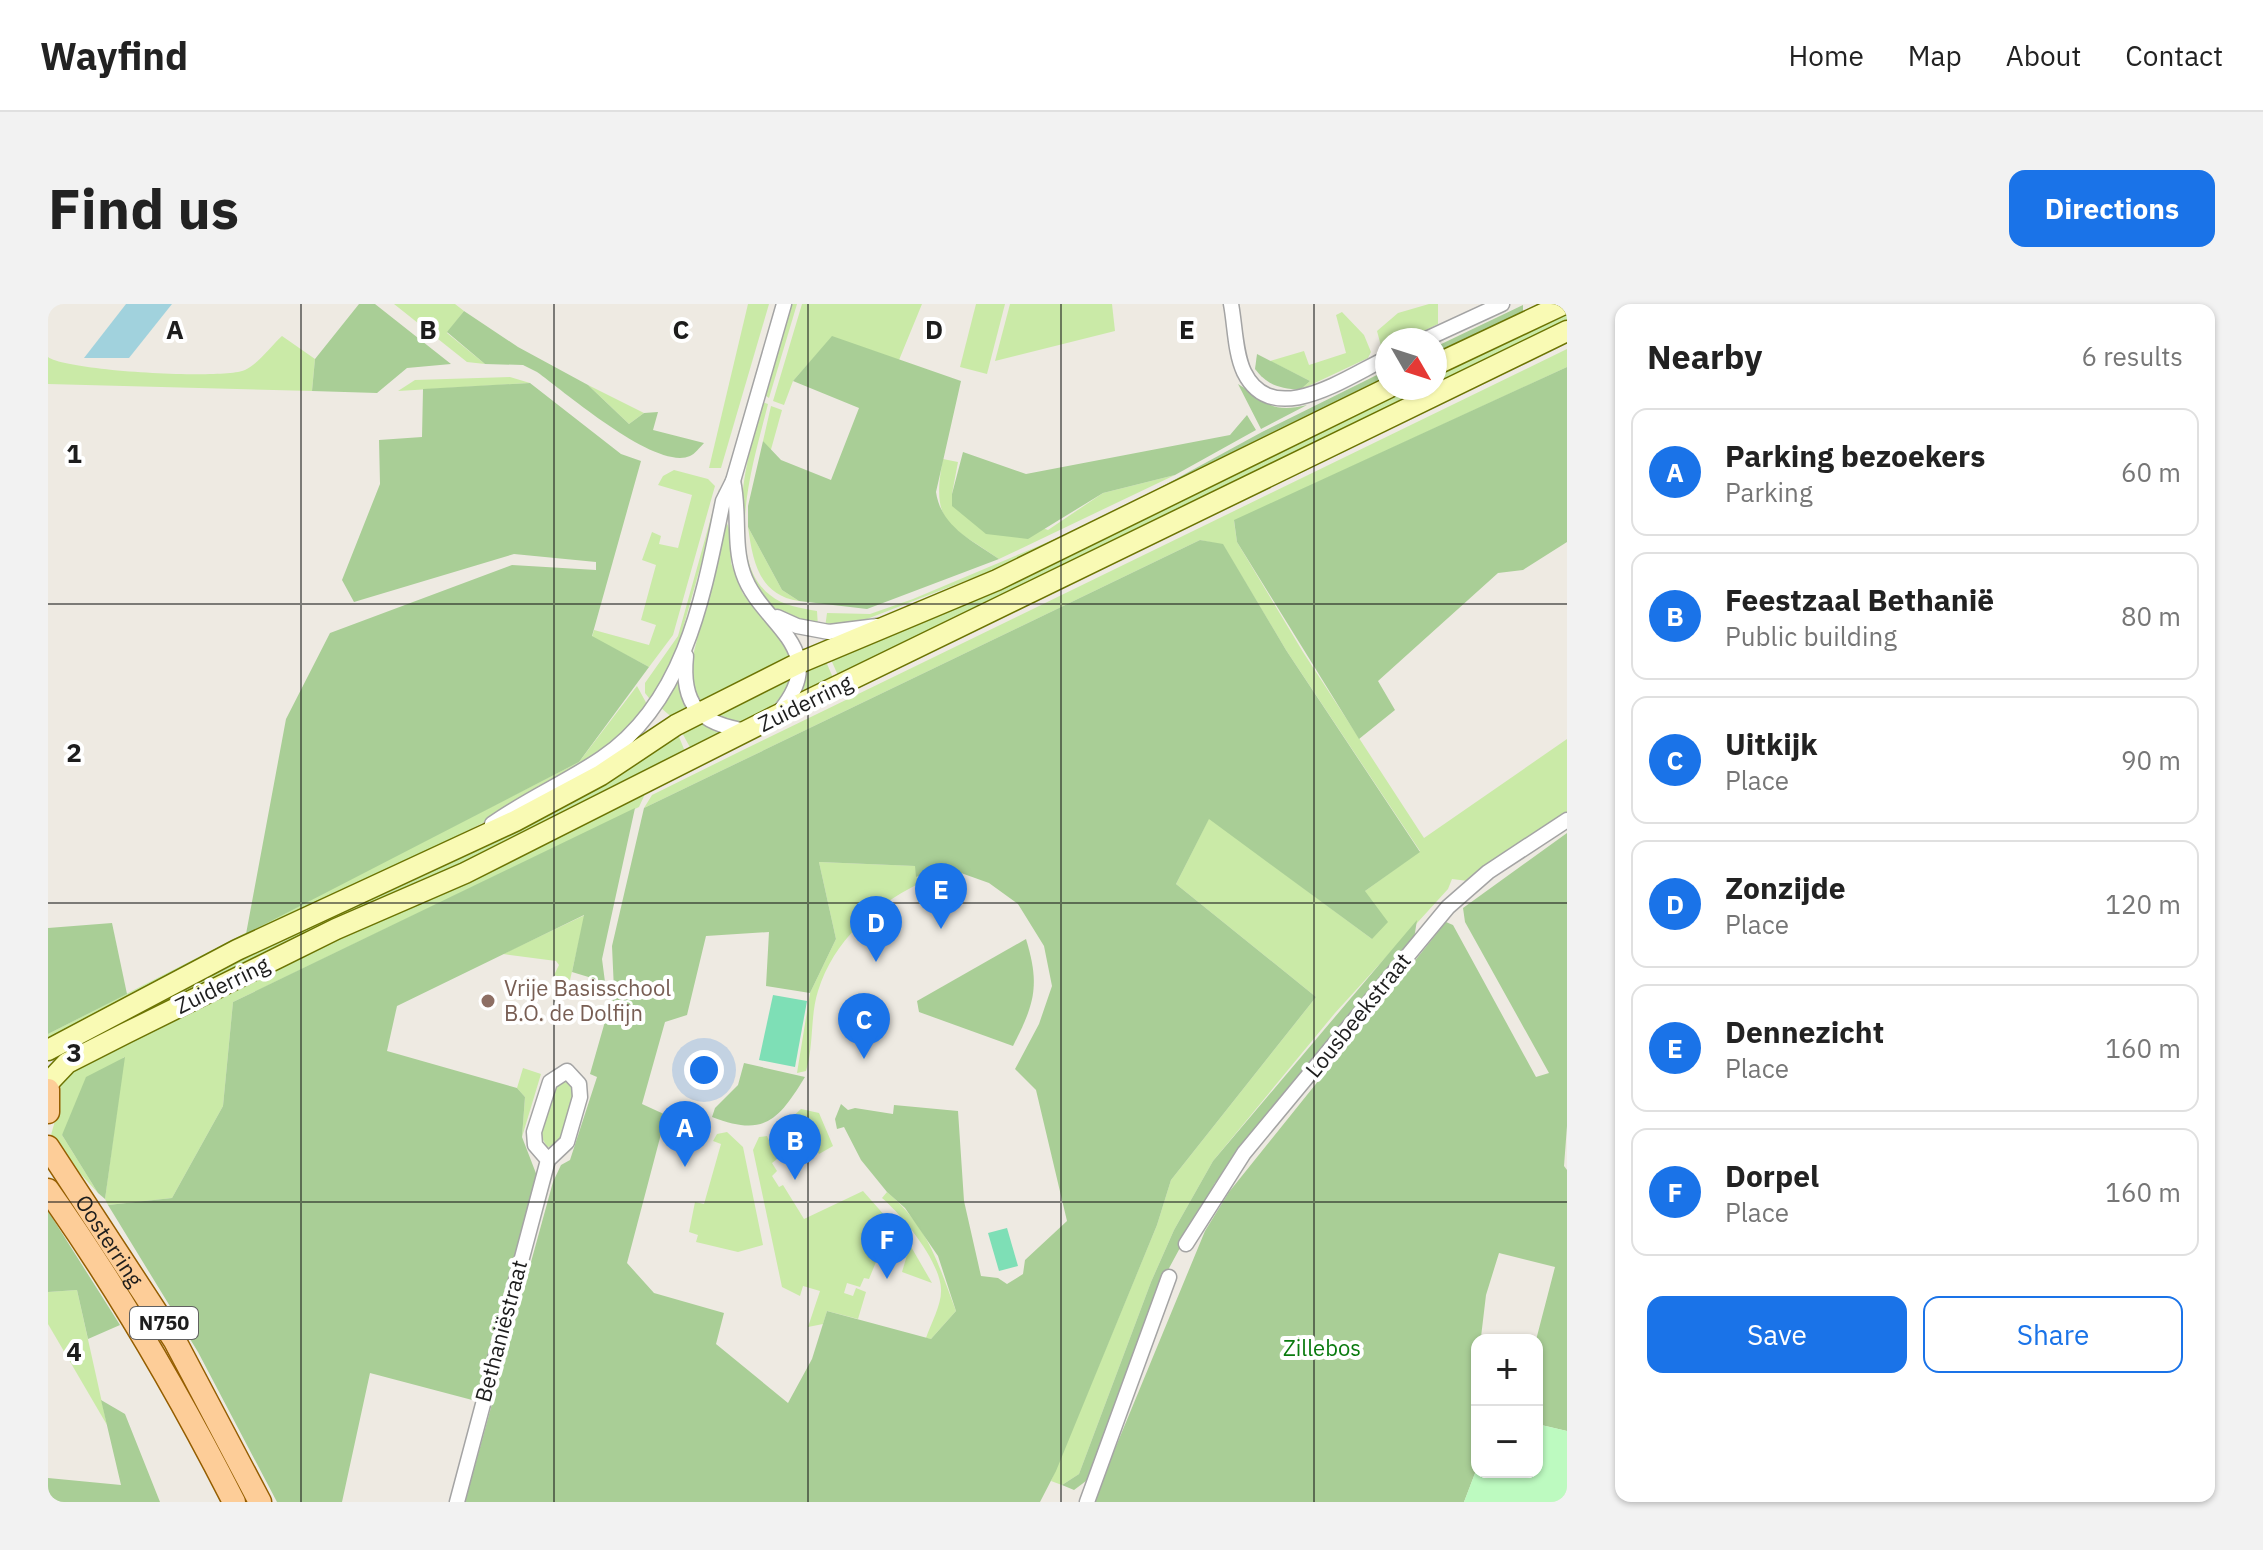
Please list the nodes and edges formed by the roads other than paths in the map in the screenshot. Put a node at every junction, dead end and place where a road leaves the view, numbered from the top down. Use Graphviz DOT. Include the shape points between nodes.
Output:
graph roads {
  1 [pos="784,304"];
  2 [pos="1231,304"];
  3 [pos="1502,304"];
  4 [pos="1564,304"];
  5 [pos="1447,329"];
  6 [pos="1567,331"];
  7 [pos="1447,359"];
  8 [pos="1375,364"];
  9 [pos="1375,394"];
  10 [pos="733,481"];
  11 [pos="774,616"];
  12 [pos="882,626"];
  13 [pos="687,643"];
  14 [pos="799,663"];
  15 [pos="700,713"];
  16 [pos="774,717"];
  17 [pos="748,731"];
  18 [pos="1567,820"];
  19 [pos="472,838"];
  20 [pos="48,1050"];
  21 [pos="48,1083"];
  22 [pos="48,1090"];
  23 [pos="48,1112"];
  24 [pos="48,1147"];
  25 [pos="548,1160"];
  26 [pos="48,1190"];
  27 [pos="1186,1244"];
  28 [pos="1169,1277"];
  29 [pos="234,1502"];
  30 [pos="260,1502"];
  31 [pos="457,1502"];
  32 [pos="1087,1502"];
  1 -- 10 [label="street"];
  2 -- 8 [label="street" via="1244,371 1269,396 1302,399"];
  3 -- 5 [label="street"];
  4 -- 7 [label="main road"];
  6 -- 16 [label="main road, Zuiderring"];
  9 -- 12 [label="main road, Zuiderring" via="997,580"];
  10 -- 11 [label="street" via="744,576"];
  10 -- 13 [label="street" via="723,501"];
  11 -- 12 [label="street" via="829,632"];
  11 -- 14 [label="street"];
  12 -- 14 [label="main road, Zuiderring"];
  13 -- 15 [label="street" via="684,679"];
  13 -- 19 [label="street" via="668,687 626,739"];
  14 -- 15 [label="main road, Zuiderring"];
  14 -- 16 [label="street" via="792,697"];
  15 -- 17 [label="street" via="720,726"];
  15 -- 19 [label="main road, Zuiderring" via="601,775"];
  16 -- 17 [label="main road, Zuiderring"];
  17 -- 21 [label="main road, Zuiderring" via="465,873 336,929 126,1033 67,1063"];
  18 -- 27 [label="street, Lousbeekstraat" via="1488,872 1448,907 1244,1153"];
  19 -- 20 [label="main road, Zuiderring" via="172,982"];
  22 -- 23 [label="main road"];
  24 -- 30 [label="main road, Oosterring / N750" via="175,1341"];
  25 -- 25 [label="street, Bethaniëstraat" via="567,1142 580,1097 568,1065 550,1082 534,1132 535,1145"];
  25 -- 31 [label="street, Bethaniëstraat"];
  26 -- 29 [label="main road, Oosterring / N750" via="153,1352"];
  28 -- 32 [label="street"];
}
